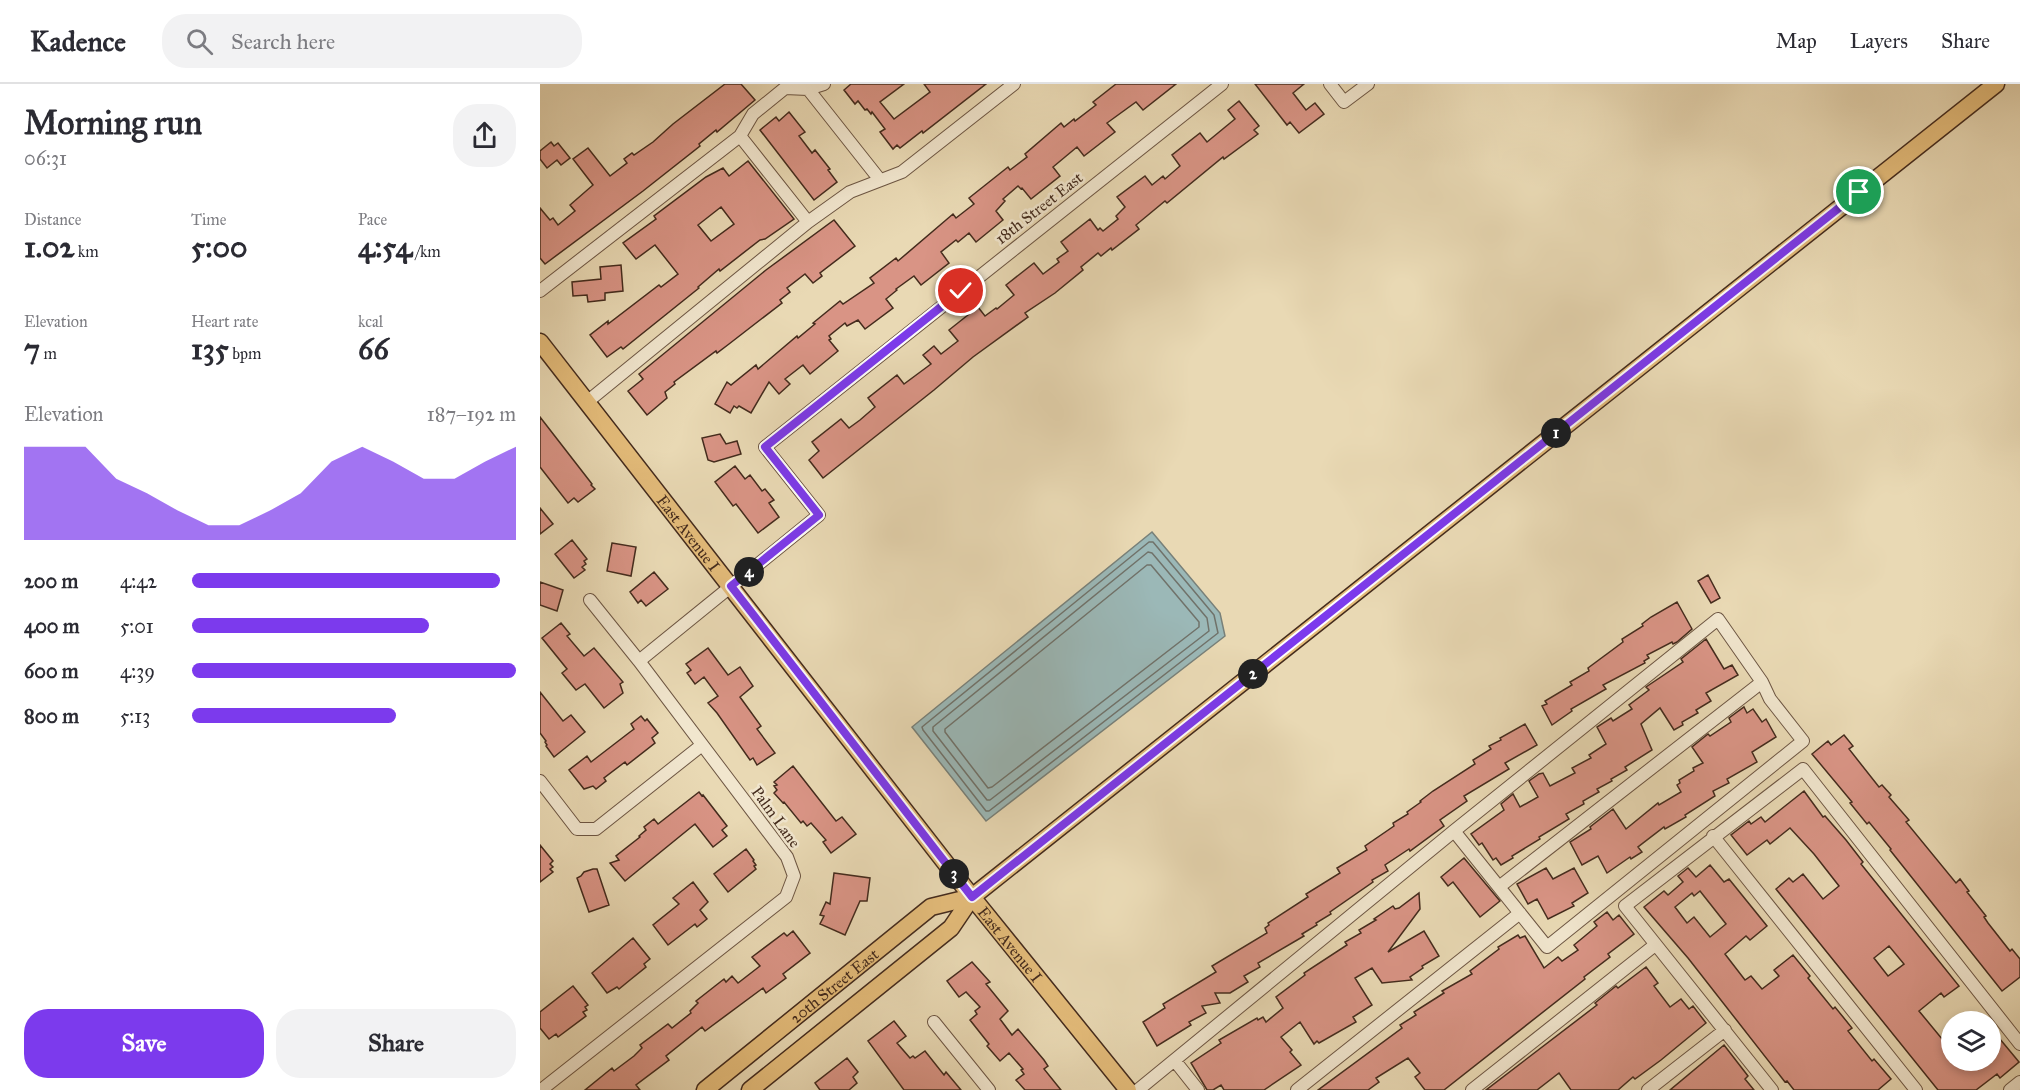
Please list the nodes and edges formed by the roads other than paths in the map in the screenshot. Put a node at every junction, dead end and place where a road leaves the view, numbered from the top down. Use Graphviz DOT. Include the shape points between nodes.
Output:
graph roads {
  1 [pos="824,84"];
  2 [pos="1014,84"];
  3 [pos="1221,84"];
  4 [pos="1330,84"];
  5 [pos="1368,84"];
  6 [pos="1996,84"];
  7 [pos="808,89"];
  8 [pos="740,136"];
  9 [pos="880,180"];
  10 [pos="808,222"];
  11 [pos="540,291"];
  12 [pos="540,342"];
  13 [pos="587,402"];
  14 [pos="731,586"];
  15 [pos="590,600"];
  16 [pos="639,661"];
  17 [pos="1762,682"];
  18 [pos="702,746"];
  19 [pos="540,781"];
  20 [pos="1454,831"];
  21 [pos="1713,836"];
  22 [pos="1499,887"];
  23 [pos="972,897"];
  24 [pos="1520,913"];
  25 [pos="1655,945"];
  26 [pos="934,1022"];
  27 [pos="1725,1030"];
  28 [pos="2020,1044"];
  29 [pos="1175,1061"];
  30 [pos="2020,1082"];
  31 [pos="542,1084"];
  32 [pos="705,1090"];
  33 [pos="750,1090"];
  34 [pos="989,1090"];
  35 [pos="1128,1090"];
  36 [pos="1138,1090"];
  37 [pos="1198,1090"];
  38 [pos="1297,1090"];
  39 [pos="1472,1090"];
  40 [pos="1648,1090"];
  41 [pos="1772,1090"];
  42 [pos="1916,1090"];
  43 [pos="2010,1090"];
  1 -- 7 [label="street"];
  2 -- 9 [label="street" via="902,172"];
  3 -- 14 [label="street, 18th Street East" via="765,447 819,515"];
  4 -- 5 [label="street" via="1344,102"];
  6 -- 23 [label="main road, 20th Street East"];
  7 -- 8 [label="street" via="785,88 753,114"];
  7 -- 9 [label="street"];
  8 -- 10 [label="street"];
  8 -- 11 [label="street"];
  9 -- 10 [label="street" via="849,192"];
  10 -- 13 [label="street"];
  12 -- 13 [label="main road, East Avenue I"];
  13 -- 14 [label="main road, East Avenue I"];
  14 -- 16 [label="street"];
  14 -- 23 [label="main road, East Avenue I"];
  15 -- 16 [label="street, Palm Lane"];
  16 -- 18 [label="street, Palm Lane"];
  17 -- 20 [label="street" via="1718,619"];
  17 -- 22 [label="street"];
  17 -- 24 [label="street" via="1770,699 1803,741 1548,947"];
  18 -- 19 [label="street" via="596,829 577,829"];
  18 -- 31 [label="street, Palm Lane" via="787,857 794,876 786,897"];
  20 -- 22 [label="street"];
  20 -- 29 [label="street"];
  21 -- 25 [label="street" via="1625,906"];
  21 -- 28 [label="street" via="1803,769"];
  21 -- 42 [label="street"];
  22 -- 24 [label="street"];
  23 -- 32 [label="main road, 20th Street East" via="931,907"];
  23 -- 33 [label="main road, 20th Street East" via="951,928"];
  23 -- 35 [label="main road, East Avenue I"];
  24 -- 38 [label="street"];
  25 -- 27 [label="street"];
  25 -- 39 [label="street"];
  26 -- 34 [label="street"];
  27 -- 40 [label="street"];
  27 -- 41 [label="street"];
  29 -- 36 [label="street"];
  29 -- 37 [label="street"];
  30 -- 43 [label="street"];
}
